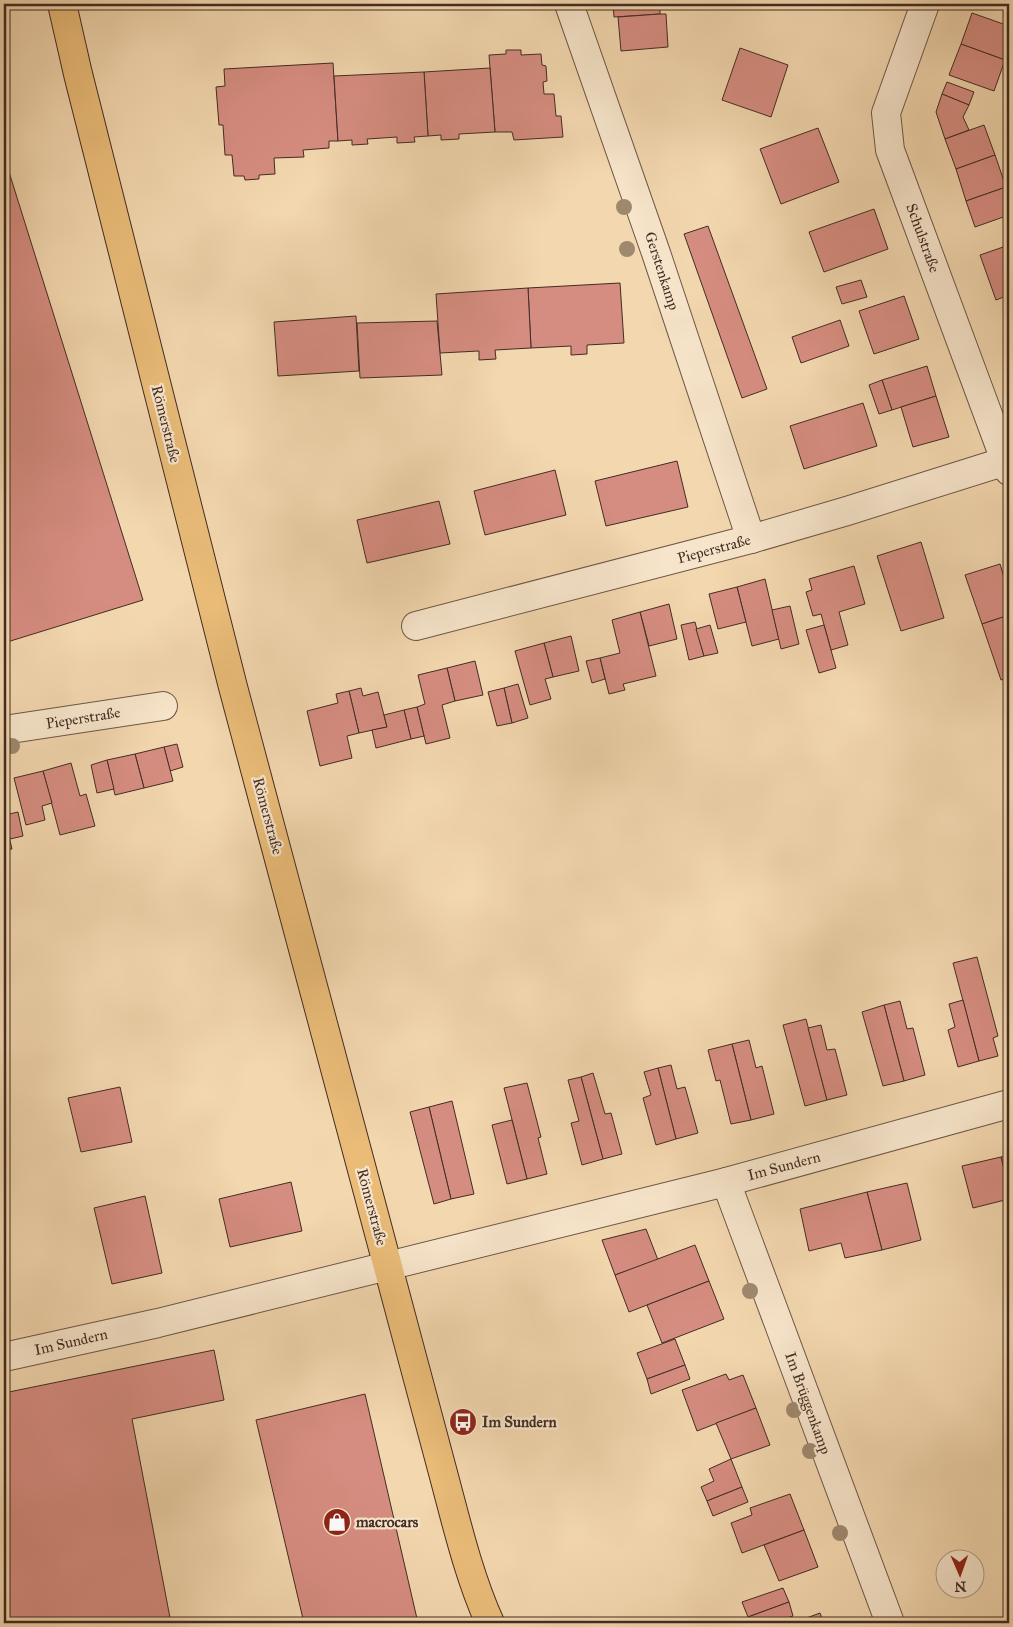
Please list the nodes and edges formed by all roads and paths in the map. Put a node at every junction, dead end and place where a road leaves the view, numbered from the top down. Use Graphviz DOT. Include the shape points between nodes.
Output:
graph roads {
  1 [pos="62,4"];
  2 [pos="569,4"];
  3 [pos="925,4"];
  4 [pos="1008,464"];
  5 [pos="751,540"];
  6 [pos="416,626"];
  7 [pos="163,706"];
  8 [pos="4,730"];
  9 [pos="1009,1104"];
  10 [pos="726,1182"];
  11 [pos="388,1265"];
  12 [pos="4,1357"];
  13 [pos="490,1623"];
  14 [pos="890,1623"];
  1 -- 11 [label="main road, Römerstraße" via="233,687"];
  2 -- 5 [label="street, Gerstenkamp"];
  3 -- 4 [label="street, Schulstraße" via="886,113 890,150"];
  4 -- 5 [label="street, Pieperstraße"];
  5 -- 6 [label="street, Pieperstraße"];
  7 -- 8 [label="street, Pieperstraße"];
  9 -- 10 [label="street, Im Sundern"];
  10 -- 11 [label="street, Im Sundern"];
  10 -- 14 [label="street, Im Brüggenkamp"];
  11 -- 12 [label="street, Im Sundern" via="178,1318"];
  11 -- 13 [label="main road, Römerstraße" via="452,1508"];
}
